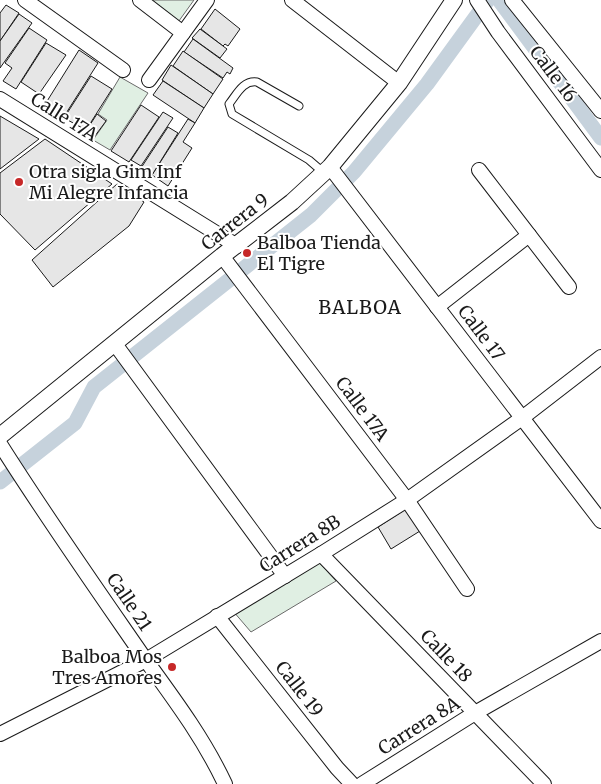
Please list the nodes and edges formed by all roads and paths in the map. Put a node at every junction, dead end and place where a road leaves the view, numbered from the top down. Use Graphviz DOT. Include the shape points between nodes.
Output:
graph roads {
  1 [pos="25,0"];
  2 [pos="140,0"];
  3 [pos="207,0"];
  4 [pos="292,0"];
  5 [pos="454,0"];
  6 [pos="477,0"];
  7 [pos="512,0"];
  8 [pos="183,33"];
  9 [pos="123,70"];
  10 [pos="149,80"];
  11 [pos="399,83"];
  12 [pos="0,99"];
  13 [pos="299,106"];
  14 [pos="600,109"];
  15 [pos="479,170"];
  16 [pos="601,170"];
  17 [pos="331,172"];
  18 [pos="529,235"];
  19 [pos="237,246"];
  20 [pos="226,261"];
  21 [pos="569,287"];
  22 [pos="437,307"];
  23 [pos="121,353"];
  24 [pos="601,357"];
  25 [pos="522,418"];
  26 [pos="0,436"];
  27 [pos="0,444"];
  28 [pos="407,500"];
  29 [pos="601,521"];
  30 [pos="321,554"];
  31 [pos="285,576"];
  32 [pos="466,589"];
  33 [pos="217,616"];
  34 [pos="601,641"];
  35 [pos="146,660"];
  36 [pos="475,713"];
  37 [pos="0,734"];
  38 [pos="225,784"];
  39 [pos="352,784"];
  40 [pos="362,784"];
  41 [pos="544,784"];
  1 -- 9 [label="street"];
  2 -- 8 [label="street"];
  3 -- 8 [label="street"];
  4 -- 11 [label="street"];
  5 -- 11 [label="street, Carrera 9"];
  6 -- 16 [label="street, Calle 16"];
  7 -- 14 [label="street, Calle 16"];
  8 -- 10 [label="street"];
  11 -- 17 [label="street, Carrera 9"];
  12 -- 19 [label="street, Calle 17A"];
  13 -- 17 [label="lane" via="251,81 229,104 232,114"];
  15 -- 18 [label="street"];
  17 -- 19 [label="street, Carrera 9"];
  17 -- 22 [label="street, Calle 17"];
  18 -- 21 [label="street"];
  18 -- 22 [label="street"];
  19 -- 20 [label="street, Carrera 9"];
  20 -- 23 [label="street, Carrera 9"];
  20 -- 28 [label="street, Calle 17A"];
  22 -- 25 [label="street, Calle 17"];
  23 -- 26 [label="street, Carrera 9"];
  23 -- 31 [label="street"];
  24 -- 25 [label="street, Carrera 8B"];
  25 -- 28 [label="street, Carrera 8B"];
  25 -- 29 [label="street, Calle 17"];
  27 -- 35 [label="street, Calle 21"];
  28 -- 30 [label="street, Carrera 8B"];
  28 -- 32 [label="street, Calle 17A"];
  30 -- 31 [label="street, Carrera 8B"];
  30 -- 36 [label="street, Calle 18"];
  31 -- 33 [label="street, Carrera 8B"];
  33 -- 35 [label="street, Carrera 8B"];
  33 -- 39 [label="street, Calle 19"];
  34 -- 36 [label="street, Carrera 8A"];
  35 -- 37 [label="street, Carrera 8B"];
  35 -- 38 [label="street, Calle 21" via="187,717"];
  36 -- 40 [label="street, Carrera 8A"];
  36 -- 41 [label="street, Calle 18"];
}
